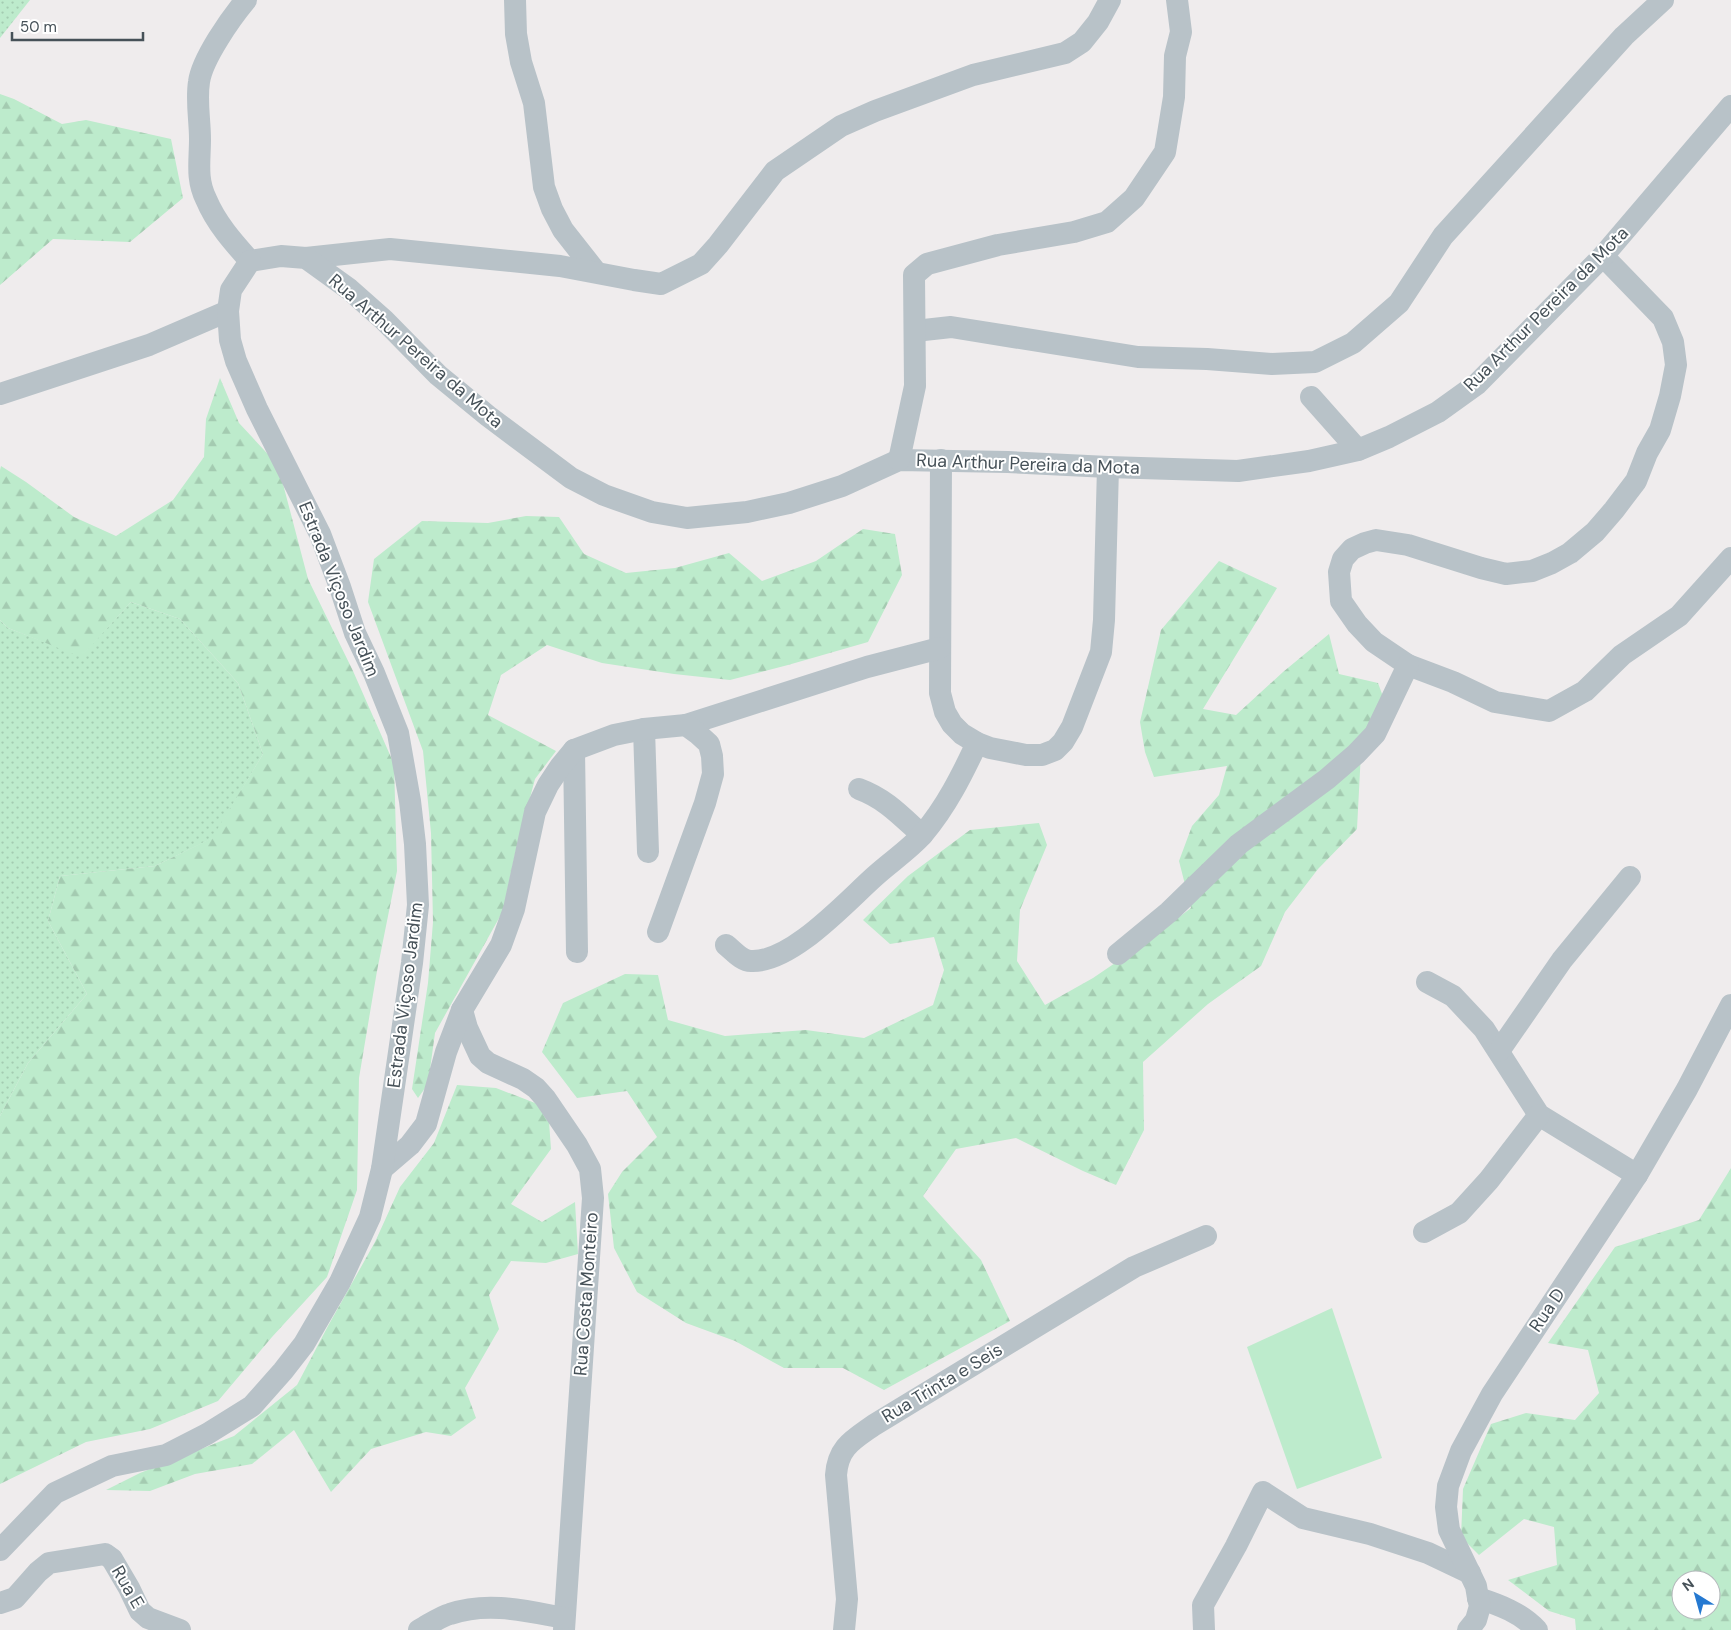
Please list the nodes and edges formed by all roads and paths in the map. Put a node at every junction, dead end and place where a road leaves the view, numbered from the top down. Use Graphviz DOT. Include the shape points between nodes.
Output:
graph roads {
  1 [pos="246,0"];
  2 [pos="515,0"];
  3 [pos="1110,0"];
  4 [pos="1177,0"];
  5 [pos="1663,0"];
  6 [pos="1731,106"];
  7 [pos="1603,256"];
  8 [pos="306,258"];
  9 [pos="250,261"];
  10 [pos="596,272"];
  11 [pos="228,311"];
  12 [pos="915,331"];
  13 [pos="0,394"];
  14 [pos="1311,396"];
  15 [pos="1358,450"];
  16 [pos="899,460"];
  17 [pos="941,460"];
  18 [pos="1108,467"];
  19 [pos="1731,558"];
  20 [pos="940,648"];
  21 [pos="1408,665"];
  22 [pos="686,725"];
  23 [pos="644,729"];
  24 [pos="977,743"];
  25 [pos="574,750"];
  26 [pos="859,789"];
  27 [pos="922,835"];
  28 [pos="648,852"];
  29 [pos="1630,877"];
  30 [pos="658,932"];
  31 [pos="726,945"];
  32 [pos="577,952"];
  33 [pos="1118,954"];
  34 [pos="1427,982"];
  35 [pos="1731,1005"];
  36 [pos="462,1010"];
  37 [pos="1499,1051"];
  38 [pos="1539,1115"];
  39 [pos="382,1169"];
  40 [pos="1638,1175"];
  41 [pos="1424,1232"];
  42 [pos="1206,1236"];
  43 [pos="0,1550"];
  44 [pos="1470,1573"];
  45 [pos="1478,1598"];
  46 [pos="0,1602"];
  47 [pos="564,1624"];
  48 [pos="180,1630"];
  49 [pos="419,1630"];
  50 [pos="844,1630"];
  51 [pos="1204,1630"];
  52 [pos="1468,1630"];
  53 [pos="1537,1630"];
  1 -- 9 [label="street" via="208,54 199,81 198,173 209,206 226,234"];
  2 -- 10 [label="street" via="516,34 534,103 544,187 563,230"];
  3 -- 10 [label="street" via="1082,42 1065,53 973,75 841,126 775,171 701,264 661,284"];
  4 -- 12 [label="street" via="1181,32 1175,56 1174,97 1165,152 1134,198 1107,222 926,264 914,275"];
  5 -- 12 [label="street" via="1624,36 1443,236 1399,302 1353,344 1315,362 1272,364 1138,356 951,327"];
  6 -- 7 [label="street, Rua Arthur Pereira da Mota"];
  7 -- 15 [label="street, Rua Arthur Pereira da Mota" via="1477,384 1438,412"];
  7 -- 21 [label="street" via="1663,318 1673,342 1676,365 1670,396 1660,430 1636,481 1595,532 1570,553 1532,571 1506,574 1408,545 1376,540 1352,549 1338,572 1341,601 1374,642"];
  8 -- 9 [label="street" via="281,256"];
  8 -- 10 [label="street" via="390,249"];
  8 -- 16 [label="street, Rua Arthur Pereira da Mota" via="356,295 438,375 571,478 604,495 652,512 687,518 747,512 842,486"];
  9 -- 11 [label="street, Estrada Viçoso Jardim" via="231,290"];
  11 -- 13 [label="street" via="149,345"];
  11 -- 39 [label="street, Estrada Viçoso Jardim" via="230,340 236,362 320,534 355,633 400,743 412,818 418,905"];
  12 -- 16 [label="street" via="915,386"];
  14 -- 15 [label="street"];
  15 -- 18 [label="street, Rua Arthur Pereira da Mota" via="1308,462 1238,471"];
  16 -- 17 [label="street, Rua Arthur Pereira da Mota"];
  17 -- 18 [label="street, Rua Arthur Pereira da Mota"];
  17 -- 20 [label="street"];
  18 -- 24 [label="street" via="1101,652 1072,727 1055,750 1042,755 1026,755"];
  19 -- 21 [label="street" via="1679,616 1622,655 1585,691 1549,711 1495,702"];
  20 -- 22 [label="street" via="867,667"];
  20 -- 24 [label="street" via="940,693 945,712 962,734"];
  21 -- 33 [label="street" via="1375,734 1356,754 1240,844 1169,912"];
  22 -- 23 [label="street"];
  22 -- 30 [label="street" via="709,744 713,774"];
  23 -- 25 [label="street" via="614,735"];
  23 -- 28 [label="street"];
  24 -- 27 [label="street" via="955,788"];
  25 -- 32 [label="street"];
  25 -- 36 [label="street" via="548,785 535,812 514,909 501,945"];
  26 -- 27 [label="street" via="888,804"];
  27 -- 31 [label="street" via="823,923 786,950 771,958 748,962"];
  29 -- 37 [label="street" via="1562,960"];
  34 -- 37 [label="street" via="1453,996 1484,1029"];
  35 -- 40 [label="street, Rua D"];
  36 -- 39 [label="street" via="446,1052 426,1124 410,1145"];
  36 -- 47 [label="street, Rua Costa Monteiro" via="480,1056 536,1088 590,1168 593,1198"];
  37 -- 38 [label="street"];
  38 -- 40 [label="street"];
  38 -- 41 [label="street" via="1459,1213"];
  39 -- 43 [label="street, Estrada Viçoso Jardim" via="370,1217 340,1282 304,1344 252,1406 208,1434 166,1455 112,1466 55,1492"];
  40 -- 44 [label="street, Rua D" via="1492,1394 1461,1451 1448,1486 1446,1507 1449,1530"];
  42 -- 50 [label="street, Rua Trinta e Seis" via="1134,1267 874,1425 845,1448 837,1462 836,1475 847,1599"];
  44 -- 45 [label="street, Rua D"];
  44 -- 51 [label="street" via="1428,1553 1370,1534 1303,1518 1263,1492 1203,1605"];
  45 -- 52 [label="street, Rua D" via="1480,1606 1476,1620"];
  45 -- 53 [label="street" via="1502,1606 1529,1621"];
  46 -- 48 [label="street, Rua E" via="15,1598 49,1563 105,1554 112,1559 140,1611 148,1618"];
  47 -- 49 [label="street" via="511,1608 478,1608 449,1614"];
}
